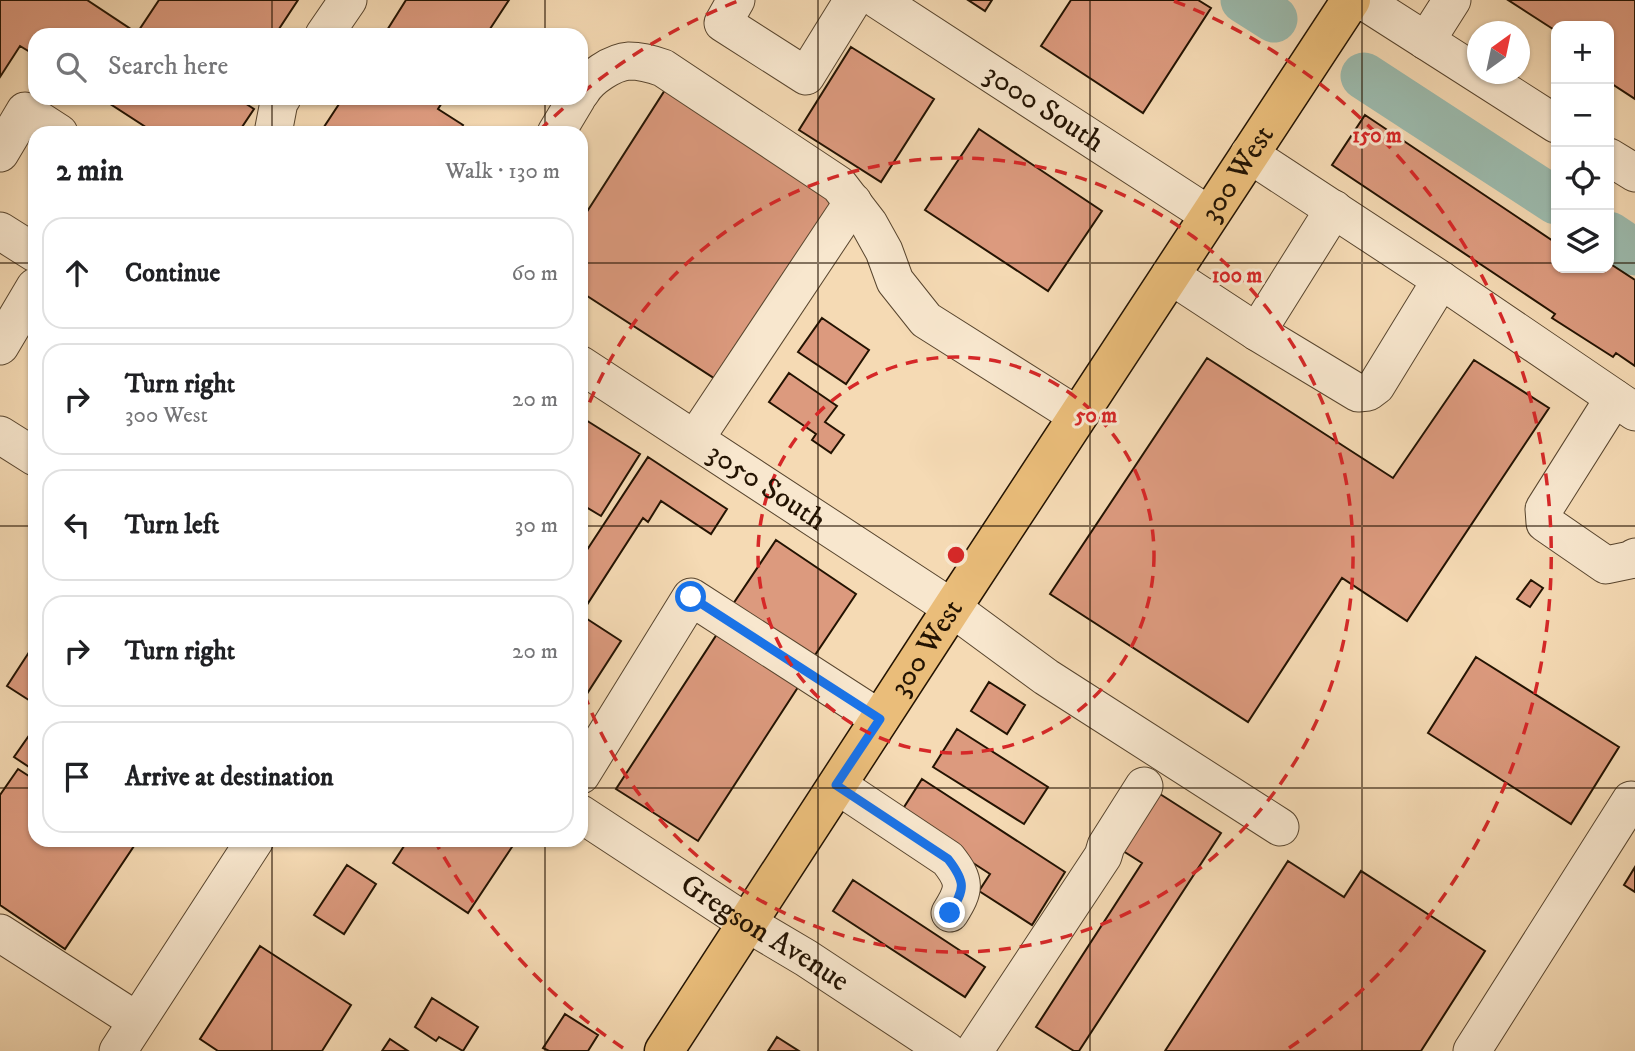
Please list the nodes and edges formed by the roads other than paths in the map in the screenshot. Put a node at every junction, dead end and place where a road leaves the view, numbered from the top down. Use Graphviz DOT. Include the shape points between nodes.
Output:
graph roads {
  1 [pos="348,0"];
  2 [pos="736,0"];
  3 [pos="853,0"];
  4 [pos="878,0"];
  5 [pos="1452,0"];
  6 [pos="1349,2"];
  7 [pos="329,28"];
  8 [pos="1426,41"];
  9 [pos="588,83"];
  10 [pos="278,105"];
  11 [pos="573,105"];
  12 [pos="1551,121"];
  13 [pos="48,126"];
  14 [pos="274,126"];
  15 [pos="560,126"];
  16 [pos="0,153"];
  17 [pos="1249,154"];
  18 [pos="1614,160"];
  19 [pos="1635,173"];
  20 [pos="853,202"];
  21 [pos="1334,209"];
  22 [pos="1209,215"];
  23 [pos="0,231"];
  24 [pos="28,249"];
  25 [pos="1170,275"];
  26 [pos="1441,280"];
  27 [pos="28,299"];
  28 [pos="1257,332"];
  29 [pos="0,346"];
  30 [pos="588,370"];
  31 [pos="1624,405"];
  32 [pos="1078,416"];
  33 [pos="0,435"];
  34 [pos="695,439"];
  35 [pos="28,453"];
  36 [pos="1635,557"];
  37 [pos="952,608"];
  38 [pos="880,719"];
  39 [pos="588,764"];
  40 [pos="836,785"];
  41 [pos="1144,786"];
  42 [pos="1630,800"];
  43 [pos="588,819"];
  44 [pos="1280,827"];
  45 [pos="250,847"];
  46 [pos="950,913"];
  47 [pos="747,923"];
  48 [pos="0,933"];
  49 [pos="127,1036"];
  50 [pos="664,1051"];
  51 [pos="947,1051"];
  52 [pos="974,1051"];
  53 [pos="1472,1051"];
  1 -- 7 [label="street"];
  2 -- 3 [label="street" via="723,23 806,76"];
  4 -- 22 [label="street, 3000 South"];
  5 -- 8 [label="street"];
  6 -- 8 [label="street"];
  6 -- 17 [label="main road, 300 West"];
  8 -- 12 [label="street"];
  9 -- 20 [label="street" via="625,61 663,68 839,185"];
  10 -- 14 [label="street"];
  11 -- 15 [label="street"];
  13 -- 16 [label="street" via="25,111"];
  17 -- 21 [label="street"];
  17 -- 22 [label="main road, 300 West"];
  18 -- 19 [label="street"];
  20 -- 32 [label="street" via="884,251 895,281 926,320"];
  20 -- 34 [label="street"];
  21 -- 26 [label="street"];
  21 -- 28 [label="street"];
  22 -- 25 [label="main road, 300 West"];
  23 -- 24 [label="street"];
  25 -- 28 [label="street"];
  25 -- 32 [label="main road, 300 West"];
  26 -- 28 [label="street" via="1368,392 1358,393"];
  26 -- 31 [label="street"];
  27 -- 29 [label="street"];
  30 -- 34 [label="street, 3050 South"];
  31 -- 36 [label="street" via="1544,509 1545,523 1606,565"];
  32 -- 37 [label="main road, 300 West"];
  33 -- 35 [label="street"];
  34 -- 37 [label="street, 3050 South"];
  37 -- 38 [label="main road, 300 West"];
  37 -- 44 [label="street, 3050 South" via="1046,677"];
  38 -- 39 [label="street" via="691,597"];
  38 -- 40 [label="main road, 300 West"];
  40 -- 46 [label="street" via="948,859 961,884 961,895"];
  40 -- 47 [label="main road, 300 West"];
  41 -- 52 [label="street" via="1104,856"];
  42 -- 53 [label="street"];
  43 -- 47 [label="street, Gregson Avenue"];
  45 -- 49 [label="street"];
  47 -- 50 [label="main road, 300 West"];
  47 -- 51 [label="street, Gregson Avenue"];
  48 -- 49 [label="street"];
}
